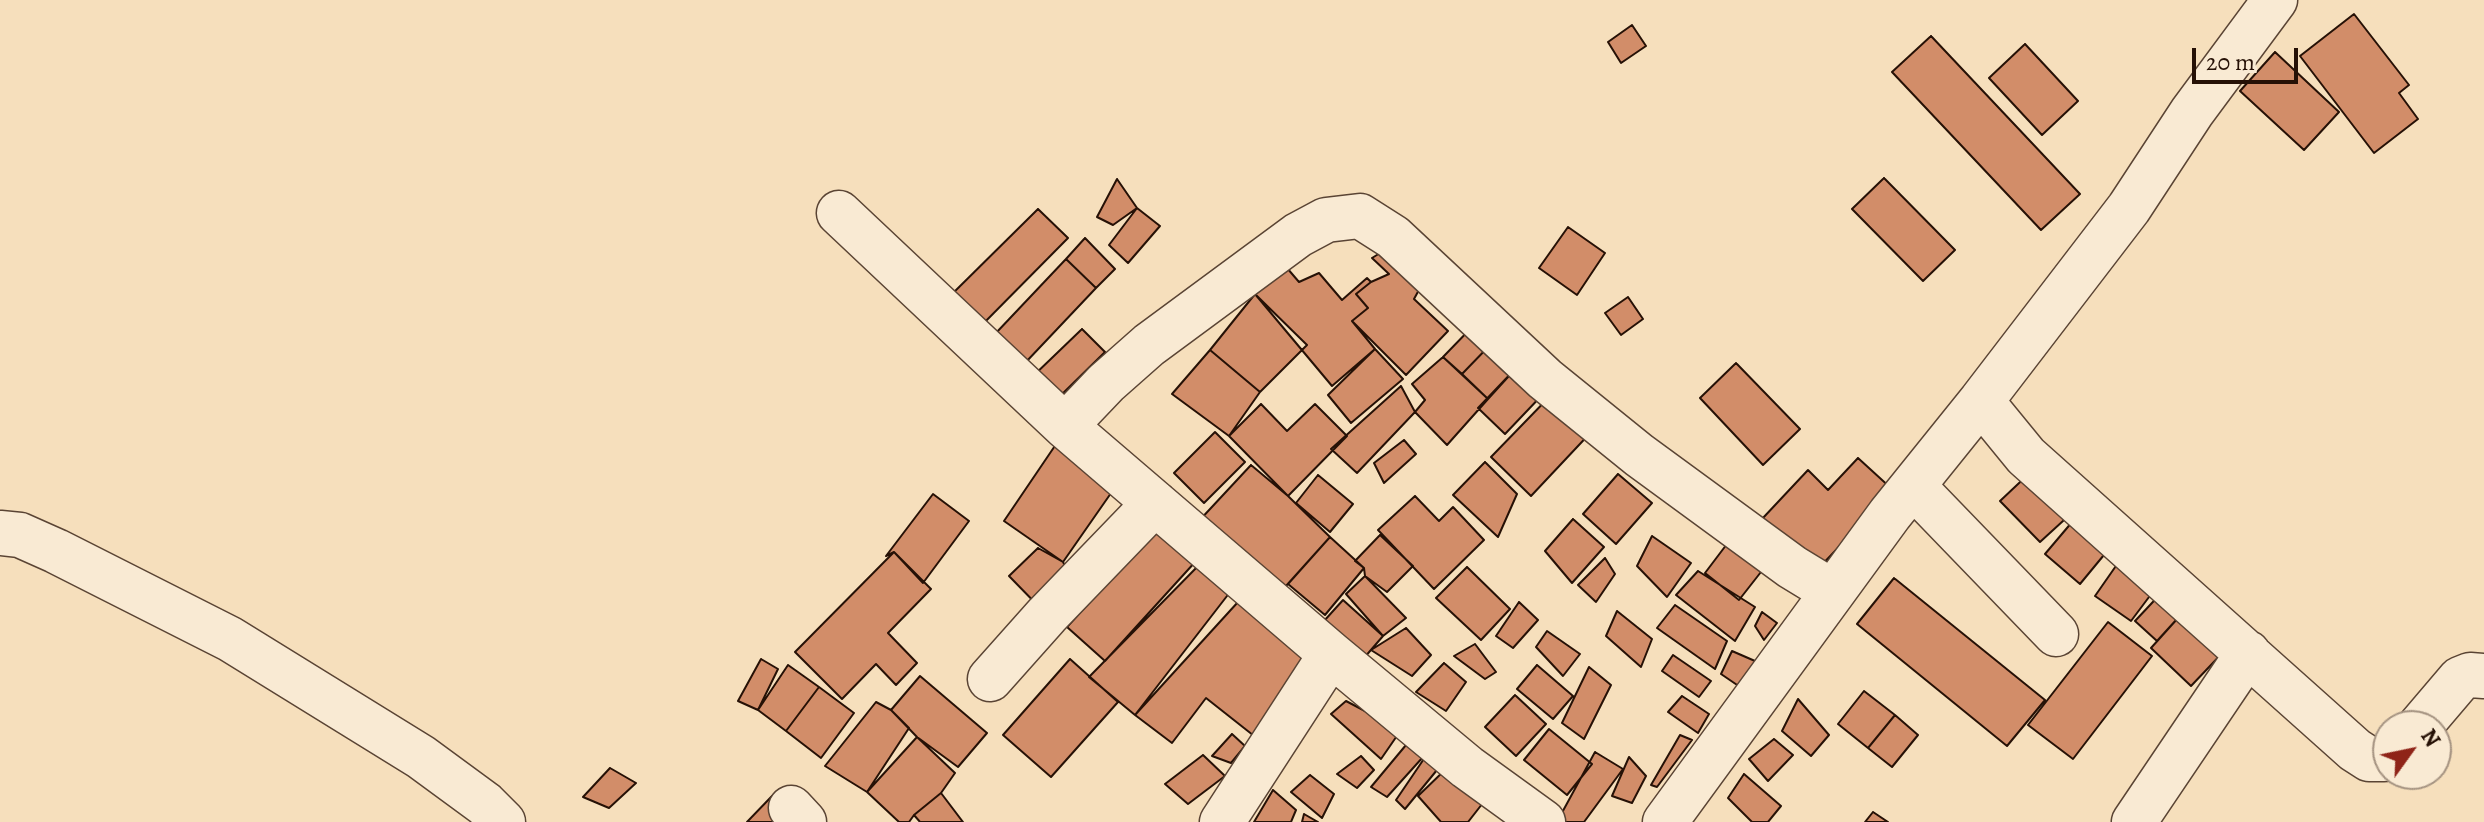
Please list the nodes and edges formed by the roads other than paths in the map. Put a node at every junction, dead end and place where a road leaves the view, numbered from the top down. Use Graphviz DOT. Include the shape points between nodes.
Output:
graph roads {
  1 [pos="2275,0"];
  2 [pos="839,213"];
  3 [pos="1981,401"];
  4 [pos="1065,426"];
  5 [pos="1913,486"];
  6 [pos="1155,503"];
  7 [pos="0,533"];
  8 [pos="1833,592"];
  9 [pos="2056,634"];
  10 [pos="2248,653"];
  11 [pos="1331,654"];
  12 [pos="2484,676"];
  13 [pos="990,679"];
  14 [pos="2434,710"];
  15 [pos="2372,759"];
  16 [pos="503,822"];
  17 [pos="1222,822"];
  18 [pos="1543,822"];
  19 [pos="1665,822"];
  20 [pos="2134,822"];
  1 -- 3 [label="street" via="2129,208"];
  2 -- 4 [label="street"];
  3 -- 5 [label="street"];
  3 -- 10 [label="street" via="2026,456"];
  4 -- 6 [label="street"];
  4 -- 8 [label="street" via="1149,345 1298,235 1326,220 1360,216 1393,237 1545,379 1629,446"];
  5 -- 8 [label="street"];
  5 -- 9 [label="street"];
  6 -- 11 [label="street"];
  6 -- 13 [label="street"];
  7 -- 16 [label="street" via="20,535 56,551 230,639 421,757"];
  8 -- 19 [label="street"];
  10 -- 15 [label="street" via="2355,750"];
  10 -- 20 [label="street"];
  11 -- 17 [label="street"];
  11 -- 18 [label="street" via="1467,767"];
  12 -- 14 [label="street" via="2460,679"];
}
